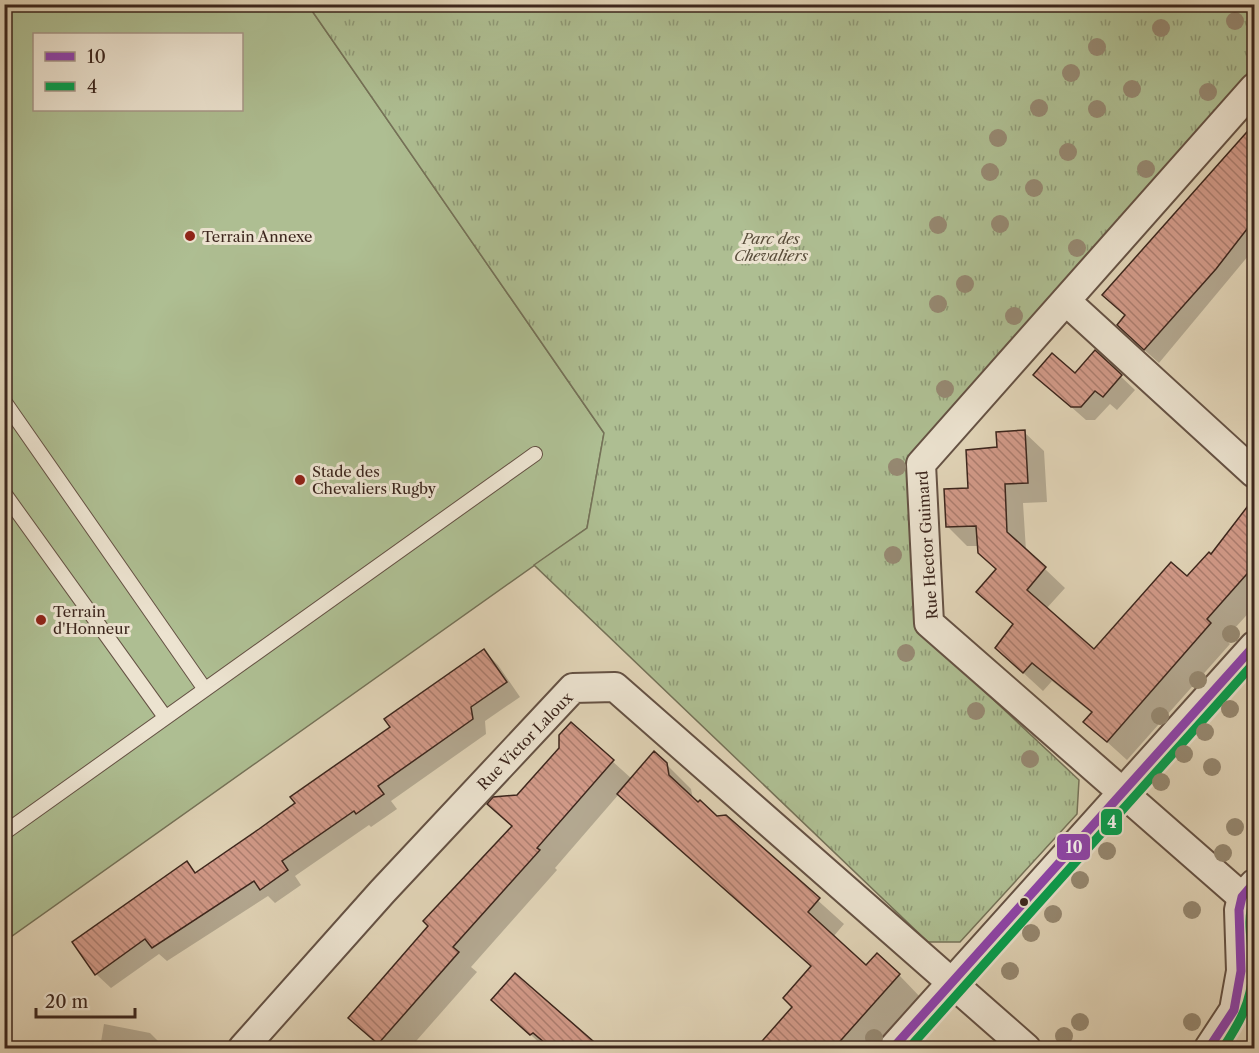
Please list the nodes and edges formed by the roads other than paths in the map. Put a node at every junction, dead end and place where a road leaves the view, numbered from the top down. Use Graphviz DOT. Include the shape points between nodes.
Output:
graph roads {
  1 [pos="1254,88"];
  2 [pos="1066,301"];
  3 [pos="4,401"];
  4 [pos="535,454"];
  5 [pos="1254,472"];
  6 [pos="4,493"];
  7 [pos="1254,646"];
  8 [pos="204,688"];
  9 [pos="165,717"];
  10 [pos="1124,792"];
  11 [pos="4,832"];
  12 [pos="1248,890"];
  13 [pos="951,983"];
  14 [pos="243,1048"];
  15 [pos="893,1048"];
  16 [pos="1026,1048"];
  17 [pos="1209,1048"];
  1 -- 2 [label="street, Rue Hector Guimard"];
  2 -- 5 [label="street"];
  2 -- 10 [label="street, Rue Hector Guimard" via="921,464 929,623"];
  3 -- 8 [label="lane"];
  4 -- 8 [label="lane"];
  6 -- 9 [label="lane"];
  7 -- 10 [label="street"];
  8 -- 9 [label="lane"];
  9 -- 11 [label="lane"];
  10 -- 12 [label="street, Rue Hector Guimard"];
  10 -- 13 [label="street"];
  12 -- 17 [label="street" via="1239,921 1239,991 1234,1010"];
  13 -- 14 [label="street, Rue Victor Laloux" via="615,687 573,688"];
  13 -- 15 [label="street"];
  13 -- 16 [label="street, Rue Victor Laloux"];
}
